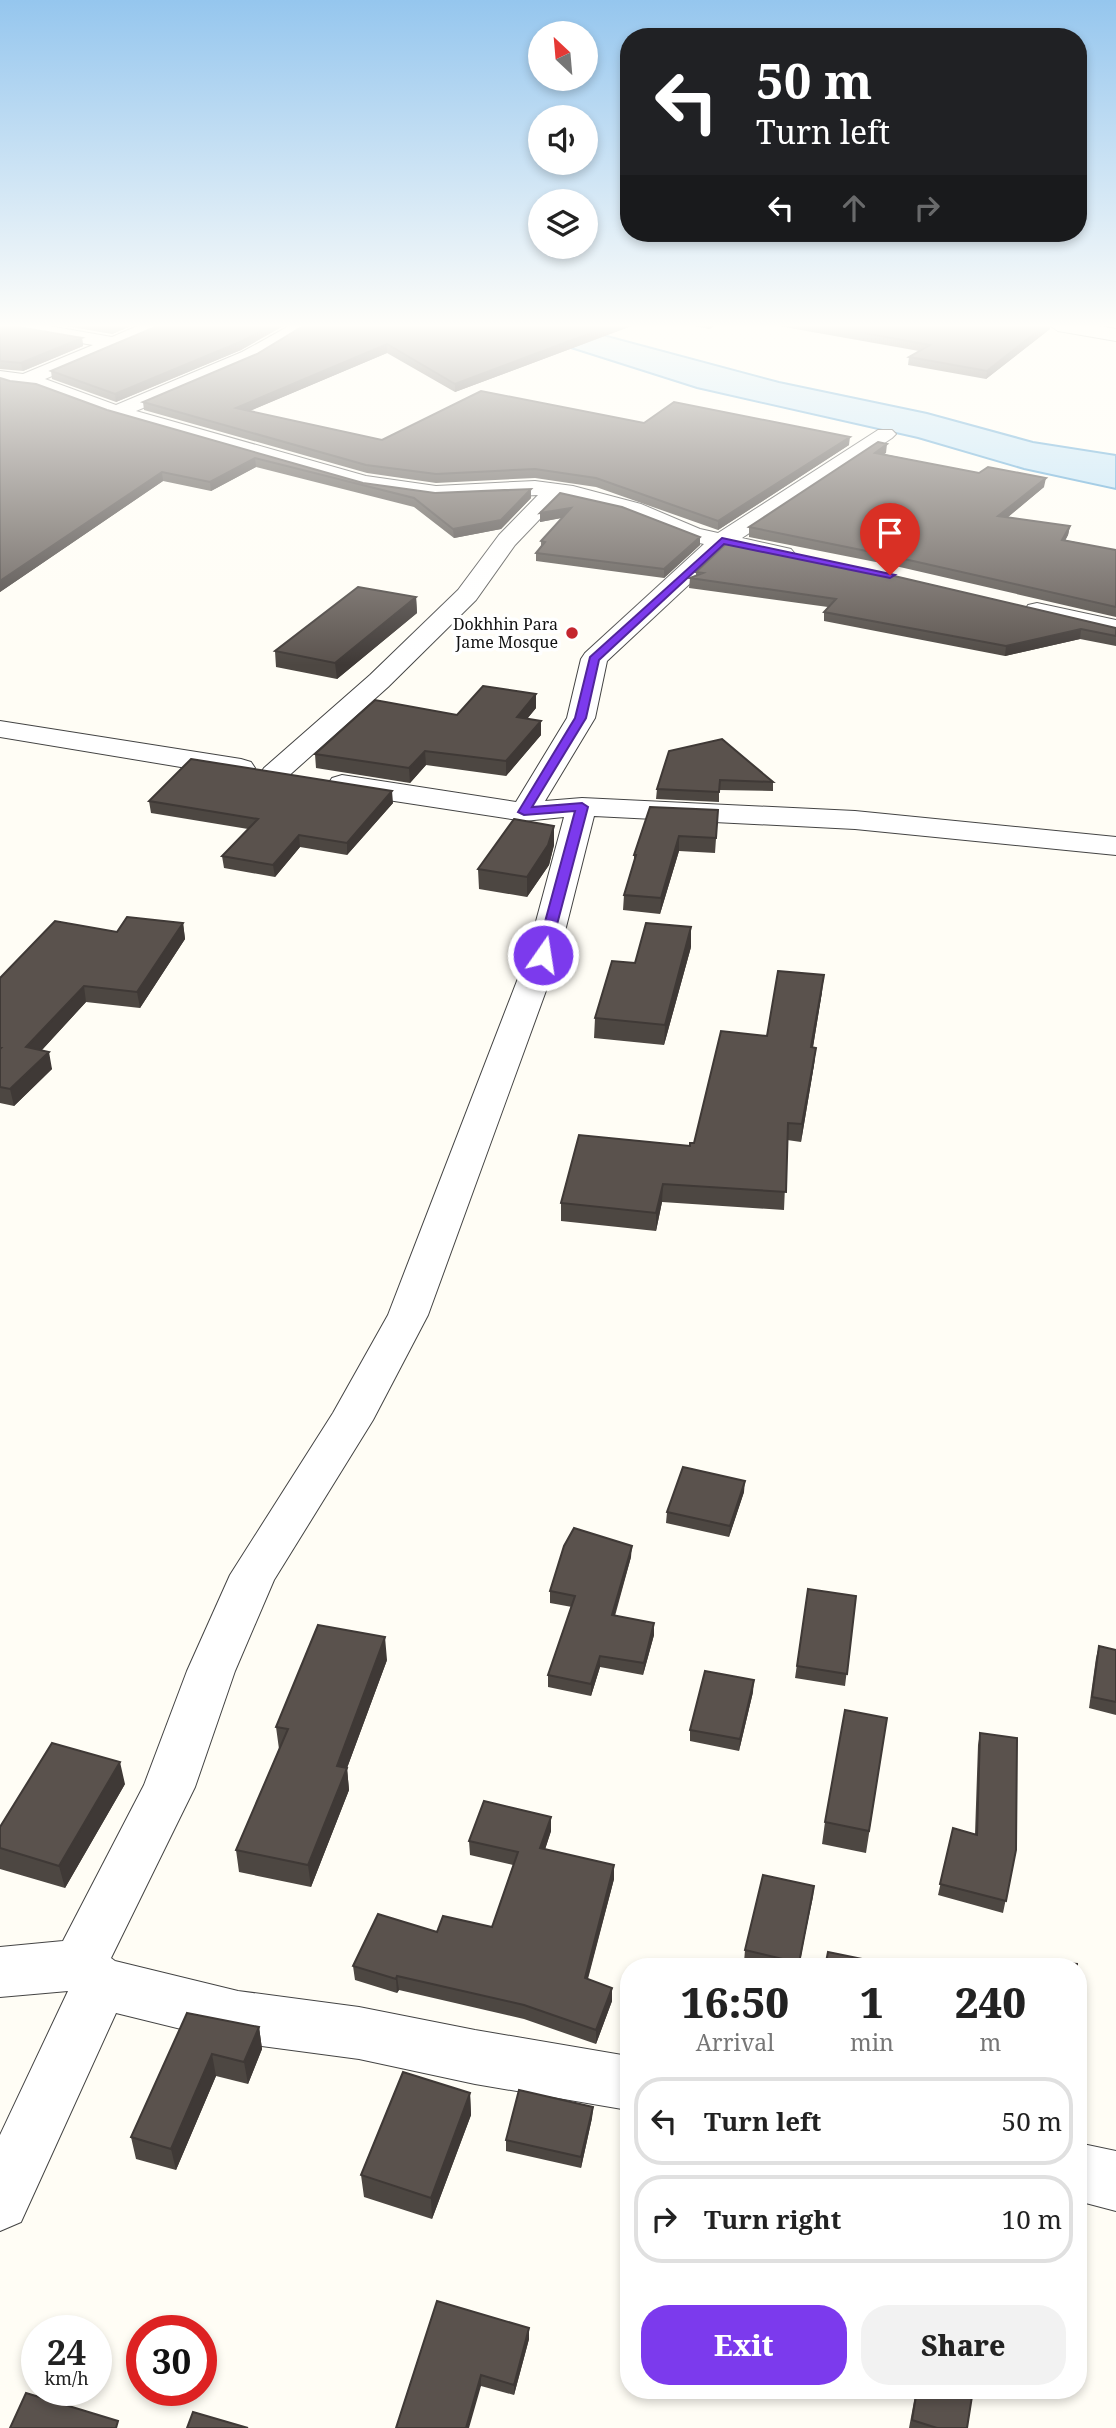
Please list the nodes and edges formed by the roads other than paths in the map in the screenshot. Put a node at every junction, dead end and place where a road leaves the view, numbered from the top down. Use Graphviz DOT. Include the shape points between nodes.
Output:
graph roads {
  1 [pos="210,438"];
  2 [pos="881,438"];
  3 [pos="555,490"];
  4 [pos="722,541"];
  5 [pos="808,559"];
  6 [pos="1018,606"];
  7 [pos="1116,628"];
  8 [pos="0,729"];
  9 [pos="274,774"];
  10 [pos="582,807"];
  11 [pos="524,812"];
  12 [pos="1116,846"];
  13 [pos="0,1972"];
  14 [pos="90,1974"];
  15 [pos="620,2082"];
  16 [pos="1087,2174"];
  17 [pos="1116,2181"];
  18 [pos="0,2201"];
  1 -- 3 [label="street" via="365,482 436,493"];
  2 -- 4 [label="street"];
  3 -- 4 [label="street" via="596,497"];
  3 -- 9 [label="street" via="506,540 467,595"];
  4 -- 5 [label="street"];
  4 -- 11 [label="street" via="594,659 581,718"];
  6 -- 7 [label="street"];
  8 -- 9 [label="street"];
  9 -- 11 [label="street"];
  10 -- 11 [label="street"];
  10 -- 12 [label="street" via="855,820"];
  10 -- 14 [label="street" via="543,955 408,1315 351,1420 253,1575"];
  13 -- 14 [label="street"];
  14 -- 15 [label="street" via="238,2017 359,2033"];
  14 -- 18 [label="street" via="84,2021"];
  16 -- 17 [label="street"];
}
